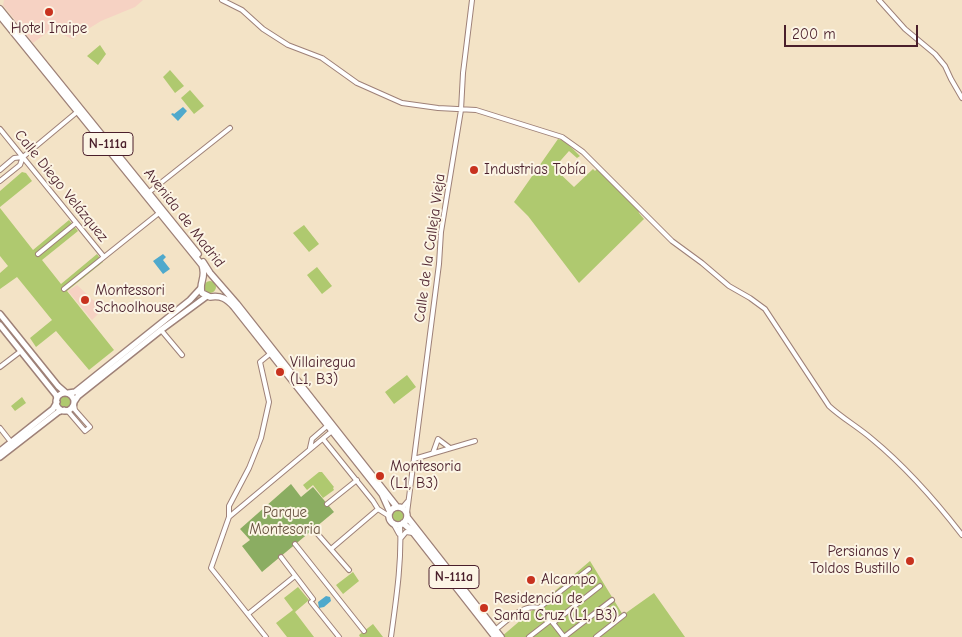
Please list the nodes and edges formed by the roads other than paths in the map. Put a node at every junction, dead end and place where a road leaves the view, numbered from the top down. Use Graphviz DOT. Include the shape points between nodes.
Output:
graph roads {
  1 [pos="222,0"];
  2 [pos="472,0"];
  3 [pos="879,0"];
  4 [pos="0,9"];
  5 [pos="0,16"];
  6 [pos="962,98"];
  7 [pos="461,110"];
  8 [pos="77,112"];
  9 [pos="230,128"];
  10 [pos="0,129"];
  11 [pos="23,157"];
  12 [pos="0,170"];
  13 [pos="0,181"];
  14 [pos="148,193"];
  15 [pos="159,213"];
  16 [pos="76,223"];
  17 [pos="38,254"];
  18 [pos="104,257"];
  19 [pos="204,280"];
  20 [pos="218,282"];
  21 [pos="201,288"];
  22 [pos="64,289"];
  23 [pos="215,295"];
  24 [pos="207,296"];
  25 [pos="0,314"];
  26 [pos="0,326"];
  27 [pos="161,330"];
  28 [pos="21,351"];
  29 [pos="271,354"];
  30 [pos="182,355"];
  31 [pos="0,367"];
  32 [pos="67,393"];
  33 [pos="57,401"];
  34 [pos="74,403"];
  35 [pos="66,410"];
  36 [pos="0,428"];
  37 [pos="330,428"];
  38 [pos="323,438"];
  39 [pos="475,441"];
  40 [pos="12,442"];
  41 [pos="310,448"];
  42 [pos="450,448"];
  43 [pos="0,451"];
  44 [pos="433,453"];
  45 [pos="0,457"];
  46 [pos="414,459"];
  47 [pos="357,480"];
  48 [pos="327,504"];
  49 [pos="378,509"];
  50 [pos="403,511"];
  51 [pos="390,514"];
  52 [pos="229,517"];
  53 [pos="393,523"];
  54 [pos="402,524"];
  55 [pos="315,531"];
  56 [pos="414,534"];
  57 [pos="962,535"];
  58 [pos="401,538"];
  59 [pos="296,544"];
  60 [pos="331,550"];
  61 [pos="281,557"];
  62 [pos="589,569"];
  63 [pos="349,570"];
  64 [pos="295,576"];
  65 [pos="600,586"];
  66 [pos="612,600"];
  67 [pos="539,608"];
  68 [pos="248,614"];
  69 [pos="624,615"];
  70 [pos="552,621"];
  71 [pos="364,631"];
  72 [pos="495,634"];
  73 [pos="266,637"];
  74 [pos="339,637"];
  75 [pos="392,637"];
  76 [pos="501,637"];
  77 [pos="529,637"];
  78 [pos="563,637"];
  79 [pos="596,637"];
  1 -- 7 [label="street" via="242,10 288,45 322,58 357,83 402,103"];
  2 -- 7 [label="street, Calle de la Calleja Vieja"];
  3 -- 6 [label="street" via="905,29 936,54"];
  4 -- 14 [label="main road, Avenida de Madrid / N-111a"];
  5 -- 8 [label="main road, Avenida de Madrid / N-111a"];
  7 -- 46 [label="street, Calle de la Calleja Vieja" via="441,232"];
  7 -- 57 [label="street" via="476,110 562,137 583,152 672,242 765,310 829,406 872,438 903,467"];
  8 -- 11 [label="street"];
  8 -- 15 [label="main road, Avenida de Madrid / N-111a"];
  9 -- 14 [label="street"];
  10 -- 11 [label="street, Calle Diego Velázquez"];
  11 -- 12 [label="street" via="14,158"];
  11 -- 13 [label="street" via="20,165"];
  11 -- 16 [label="street, Calle Diego Velázquez"];
  14 -- 20 [label="main road, Avenida de Madrid / N-111a"];
  15 -- 18 [label="street"];
  15 -- 19 [label="main road, Avenida de Madrid / N-111a" via="202,265"];
  16 -- 17 [label="street"];
  16 -- 18 [label="street, Calle Diego Velázquez"];
  18 -- 22 [label="street"];
  19 -- 20 [label="main road" via="208,278"];
  19 -- 21 [label="main road"];
  20 -- 23 [label="main road" via="219,290"];
  20 -- 50 [label="main road, Avenida de Madrid / N-111a"];
  21 -- 24 [label="main road"];
  21 -- 32 [label="main road" via="123,355 75,392"];
  23 -- 24 [label="main road"];
  23 -- 29 [label="main road" via="229,301"];
  24 -- 27 [label="main road"];
  25 -- 32 [label="main road"];
  26 -- 28 [label="main road"];
  27 -- 30 [label="street"];
  27 -- 34 [label="main road" via="78,396"];
  28 -- 31 [label="street"];
  28 -- 33 [label="main road" via="56,395"];
  29 -- 37 [label="main road"];
  29 -- 52 [label="street" via="260,362 269,402 261,438 229,506"];
  32 -- 33 [label="main road" via="60,394"];
  32 -- 34 [label="main road" via="73,396"];
  33 -- 35 [label="main road" via="59,408"];
  33 -- 40 [label="main road" via="53,409"];
  34 -- 35 [label="main road"];
  34 -- 35 [label="street" via="75,410 90,427 85,431"];
  35 -- 45 [label="main road" via="58,412"];
  36 -- 40 [label="street"];
  37 -- 38 [label="street"];
  37 -- 41 [label="street" via="312,440"];
  37 -- 51 [label="main road" via="382,494"];
  38 -- 41 [label="street"];
  38 -- 47 [label="street"];
  39 -- 42 [label="street"];
  40 -- 43 [label="main road"];
  41 -- 52 [label="street"];
  42 -- 44 [label="street"];
  42 -- 44 [label="street" via="438,438"];
  44 -- 46 [label="street"];
  46 -- 50 [label="street, Calle de la Calleja Vieja" via="409,499"];
  47 -- 48 [label="street"];
  47 -- 49 [label="street"];
  49 -- 51 [label="street"];
  49 -- 60 [label="street"];
  50 -- 51 [label="main road"];
  50 -- 54 [label="main road"];
  50 -- 72 [label="main road, Avenida de Madrid / N-111a"];
  51 -- 53 [label="main road"];
  52 -- 68 [label="street" via="211,568"];
  53 -- 54 [label="main road, N-111a"];
  53 -- 58 [label="street"];
  54 -- 56 [label="main road, Avenida de Madrid / N-111a"];
  54 -- 58 [label="street"];
  55 -- 60 [label="street"];
  56 -- 58 [label="street" via="406,532"];
  56 -- 72 [label="main road, Avenida de Madrid / N-111a"];
  58 -- 75 [label="street"];
  59 -- 71 [label="street"];
  60 -- 63 [label="street"];
  61 -- 64 [label="street"];
  62 -- 67 [label="street"];
  64 -- 68 [label="street"];
  64 -- 74 [label="street"];
  65 -- 70 [label="street"];
  66 -- 78 [label="street"];
  67 -- 70 [label="street"];
  67 -- 72 [label="street" via="524,608"];
  68 -- 73 [label="street"];
  69 -- 79 [label="street"];
  70 -- 77 [label="street"];
  70 -- 78 [label="street"];
  72 -- 76 [label="main road, Avenida de Madrid / N-111a"];
}
